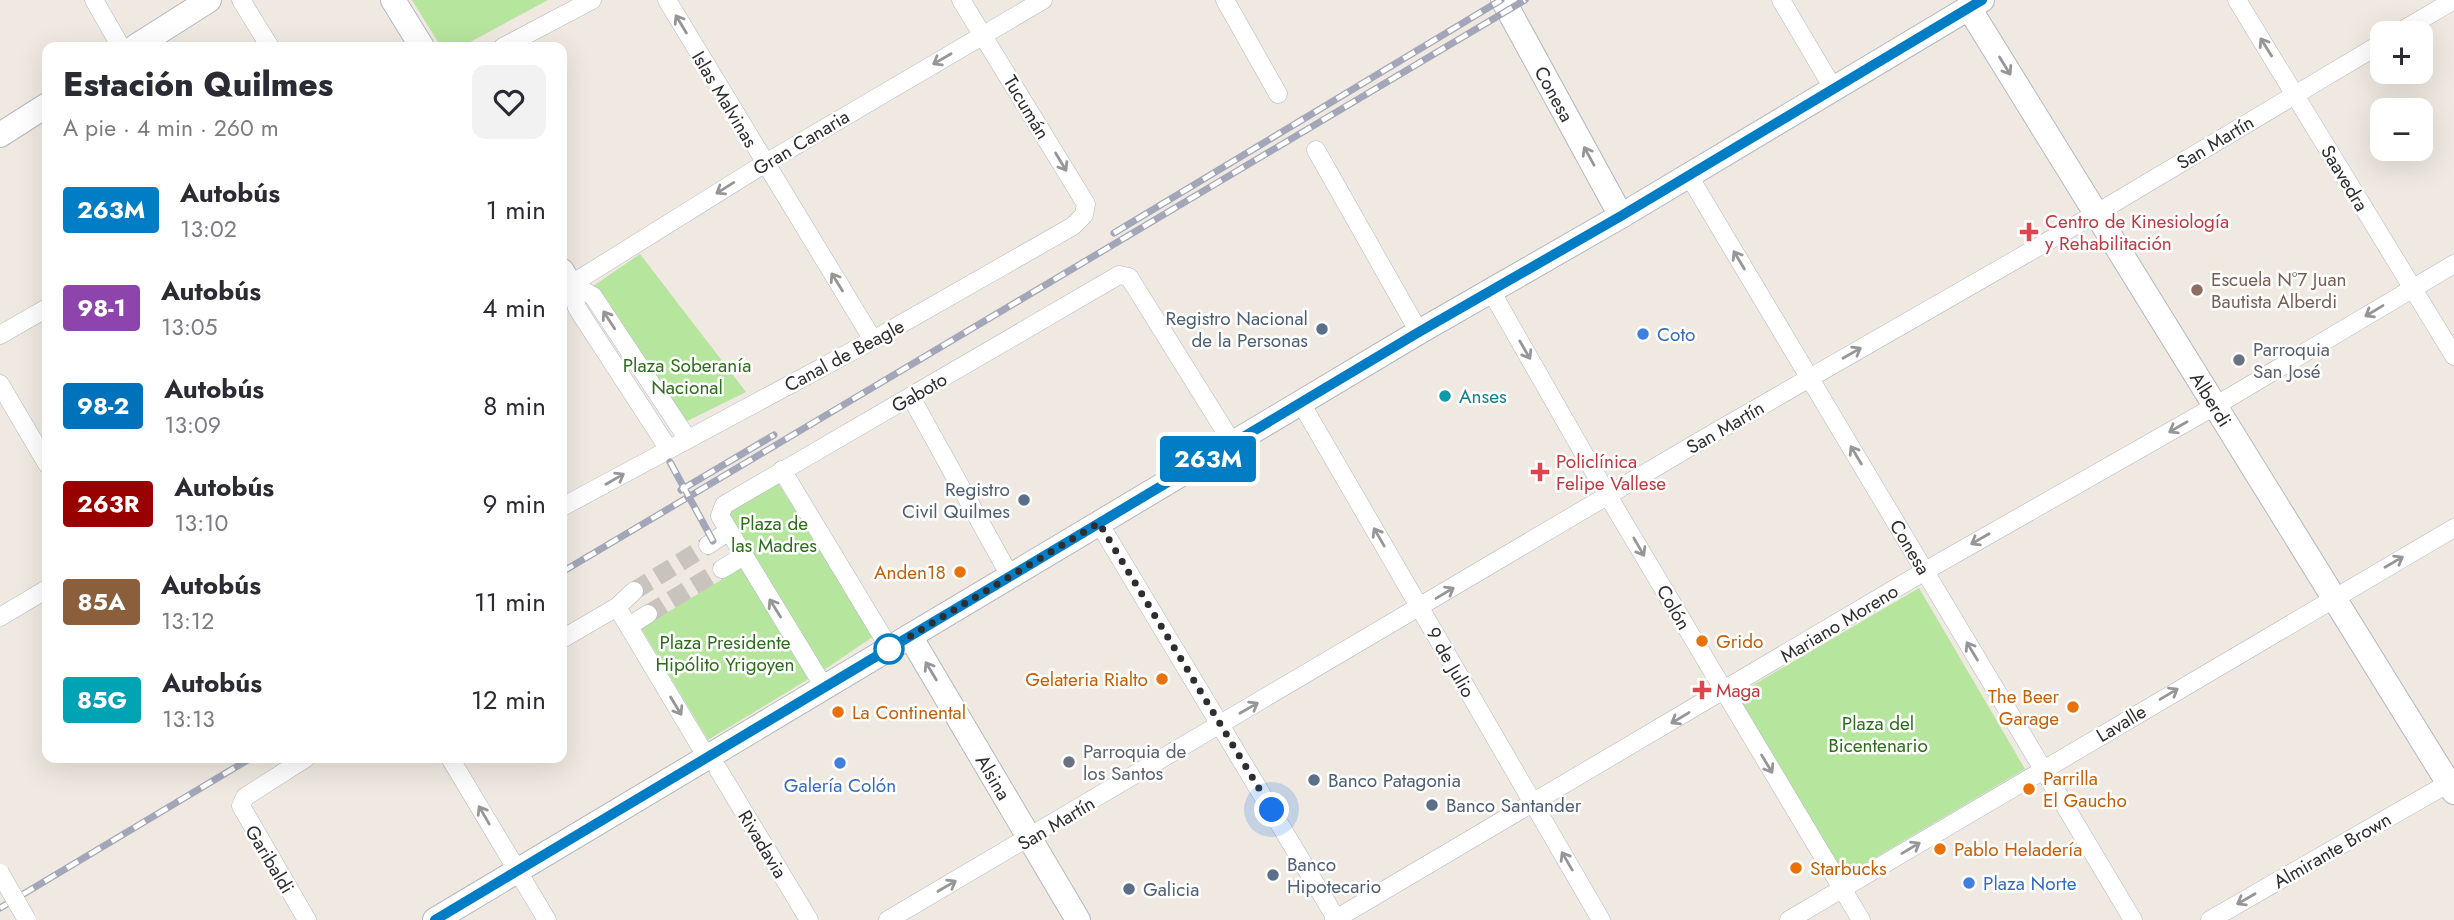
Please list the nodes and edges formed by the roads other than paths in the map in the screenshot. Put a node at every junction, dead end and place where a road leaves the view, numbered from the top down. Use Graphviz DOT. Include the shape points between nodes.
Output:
graph roads {
  1 [pos="94,0"];
  2 [pos="209,0"];
  3 [pos="241,0"];
  4 [pos="393,0"];
  5 [pos="592,0"];
  6 [pos="667,0"];
  7 [pos="961,0"];
  8 [pos="1043,0"];
  9 [pos="1225,0"];
  10 [pos="1781,0"];
  11 [pos="2237,0"];
  12 [pos="2454,0"];
  13 [pos="1975,4"];
  14 [pos="1506,5"];
  15 [pos="2418,21"];
  16 [pos="983,35"];
  17 [pos="118,42"];
  18 [pos="143,42"];
  19 [pos="267,42"];
  20 [pos="419,42"];
  21 [pos="512,42"];
  22 [pos="2370,50"];
  23 [pos="1833,88"];
  24 [pos="1278,94"];
  25 [pos="2294,94"];
  26 [pos="42,107"];
  27 [pos="0,135"];
  28 [pos="1316,150"];
  29 [pos="764,164"];
  30 [pos="1689,176"];
  31 [pos="2097,213"];
  32 [pos="1084,215"];
  33 [pos="1621,216"];
  34 [pos="2454,264"];
  35 [pos="567,280"];
  36 [pos="567,282"];
  37 [pos="567,286"];
  38 [pos="2412,288"];
  39 [pos="1491,291"];
  40 [pos="42,310"];
  41 [pos="1419,332"];
  42 [pos="0,335"];
  43 [pos="873,340"];
  44 [pos="2454,356"];
  45 [pos="1810,377"];
  46 [pos="0,384"];
  47 [pos="911,397"];
  48 [pos="1301,403"];
  49 [pos="2215,406"];
  50 [pos="687,438"];
  51 [pos="1233,444"];
  52 [pos="668,448"];
  53 [pos="42,455"];
  54 [pos="782,470"];
  55 [pos="1608,496"];
  56 [pos="567,504"];
  57 [pos="1099,523"];
  58 [pos="2454,528"];
  59 [pos="729,531"];
  60 [pos="708,545"];
  61 [pos="743,556"];
  62 [pos="722,569"];
  63 [pos="1925,571"];
  64 [pos="1010,576"];
  65 [pos="634,591"];
  66 [pos="42,592"];
  67 [pos="2335,596"];
  68 [pos="617,607"];
  69 [pos="1419,608"];
  70 [pos="648,614"];
  71 [pos="0,617"];
  72 [pos="629,626"];
  73 [pos="567,636"];
  74 [pos="900,642"];
  75 [pos="824,687"];
  76 [pos="1724,692"];
  77 [pos="1221,724"];
  78 [pos="298,763"];
  79 [pos="453,763"];
  80 [pos="712,763"];
  81 [pos="2042,769"];
  82 [pos="2452,785"];
  83 [pos="1534,804"];
  84 [pos="1031,838"];
  85 [pos="0,873"];
  86 [pos="518,873"];
  87 [pos="1842,888"];
  88 [pos="27,920"];
  89 [pos="307,920"];
  90 [pos="435,920"];
  91 [pos="547,920"];
  92 [pos="809,920"];
  93 [pos="888,920"];
  94 [pos="1078,920"];
  95 [pos="1335,920"];
  96 [pos="1601,920"];
  97 [pos="1789,920"];
  98 [pos="1861,920"];
  99 [pos="2133,920"];
  100 [pos="2210,920"];
  1 -- 17 [label="street"];
  2 -- 18 [label="main road"];
  3 -- 19 [label="street"];
  4 -- 20 [label="main road"];
  5 -- 21 [label="street"];
  29 -- 6 [label="street, Islas Malvinas, one-way"];
  7 -- 16 [label="street, Tucumán"];
  8 -- 16 [label="street, Gran Canaria"];
  9 -- 24 [label="street"];
  10 -- 23 [label="street"];
  25 -- 11 [label="street, Saavedra, one-way"];
  12 -- 15 [label="street"];
  13 -- 23 [label="main road"];
  13 -- 31 [label="main road, Alberdi, one-way"];
  33 -- 14 [label="main road, Conesa, one-way"];
  16 -- 29 [label="street, Gran Canaria, one-way"];
  16 -- 32 [label="street, Tucumán, one-way" via="1086,204"];
  22 -- 25 [label="street, San Martín"];
  23 -- 30 [label="main road"];
  25 -- 31 [label="street, San Martín"];
  25 -- 38 [label="street, Saavedra"];
  26 -- 27 [label="main road"];
  28 -- 41 [label="street"];
  29 -- 35 [label="street, Gran Canaria, one-way"];
  43 -- 29 [label="street, Islas Malvinas, one-way"];
  30 -- 33 [label="main road"];
  45 -- 30 [label="street, Conesa, one-way"];
  45 -- 31 [label="street, San Martín, one-way"];
  31 -- 49 [label="main road, Alberdi"];
  32 -- 43 [label="street, Canal de Beagle" via="1073,226"];
  33 -- 39 [label="main road"];
  34 -- 38 [label="street, Mariano Moreno"];
  50 -- 36 [label="street, one-way" via="593,296"];
  37 -- 52 [label="street"];
  38 -- 44 [label="street, Saavedra"];
  38 -- 49 [label="street, Mariano Moreno, one-way"];
  39 -- 41 [label="main road"];
  39 -- 55 [label="street, Colón, one-way"];
  40 -- 42 [label="street"];
  41 -- 48 [label="main road"];
  43 -- 50 [label="street, Canal de Beagle"];
  45 -- 55 [label="street, San Martín"];
  63 -- 45 [label="street, Conesa, one-way"];
  46 -- 53 [label="street"];
  47 -- 51 [label="street, Gaboto" via="1119,275 1129,277"];
  47 -- 54 [label="street, Gaboto"];
  47 -- 64 [label="street"];
  48 -- 51 [label="main road"];
  69 -- 48 [label="street, 9 de Julio, one-way"];
  49 -- 63 [label="street, Mariano Moreno, one-way"];
  49 -- 67 [label="main road, Alberdi"];
  50 -- 52 [label="street, Canal de Beagle"];
  51 -- 57 [label="main road"];
  56 -- 52 [label="street, Canal de Beagle, one-way"];
  54 -- 59 [label="street, Gaboto" via="720,509"];
  54 -- 74 [label="street"];
  69 -- 55 [label="street, San Martín, one-way"];
  55 -- 76 [label="street, Colón, one-way"];
  57 -- 64 [label="main road"];
  57 -- 77 [label="street"];
  67 -- 58 [label="street, Lavalle, one-way"];
  59 -- 60 [label="street"];
  59 -- 61 [label="street"];
  61 -- 62 [label="street"];
  75 -- 61 [label="street, one-way"];
  63 -- 76 [label="street, Mariano Moreno"];
  81 -- 63 [label="street, Conesa, one-way"];
  64 -- 74 [label="main road"];
  65 -- 68 [label="street"];
  66 -- 71 [label="street"];
  81 -- 67 [label="street, Lavalle, one-way"];
  67 -- 82 [label="main road, Alberdi"];
  68 -- 72 [label="street, Rivadavia"];
  68 -- 73 [label="street"];
  77 -- 69 [label="street, San Martín, one-way"];
  69 -- 83 [label="street, 9 de Julio"];
  70 -- 72 [label="street"];
  72 -- 80 [label="street, Rivadavia, one-way"];
  74 -- 75 [label="main road"];
  84 -- 74 [label="main road, Alsina, one-way"];
  75 -- 80 [label="main road"];
  76 -- 83 [label="street, Mariano Moreno, one-way"];
  76 -- 87 [label="street, Colón, one-way"];
  77 -- 84 [label="street, San Martín"];
  77 -- 95 [label="street"];
  78 -- 89 [label="street, Garibaldi" via="246,797 241,806"];
  86 -- 79 [label="street, one-way"];
  80 -- 86 [label="main road"];
  80 -- 92 [label="street, Rivadavia"];
  87 -- 81 [label="street, Lavalle, one-way"];
  81 -- 99 [label="street, Conesa"];
  82 -- 100 [label="street, Almirante Brown, one-way"];
  83 -- 95 [label="street, Mariano Moreno"];
  96 -- 83 [label="street, 9 de Julio, one-way"];
  93 -- 84 [label="street, San Martín, one-way"];
  84 -- 94 [label="main road, Alsina"];
  85 -- 88 [label="street, bridge"];
  86 -- 90 [label="main road"];
  86 -- 91 [label="street"];
  87 -- 97 [label="street, Lavalle"];
  87 -- 98 [label="street, Colón"];
}
